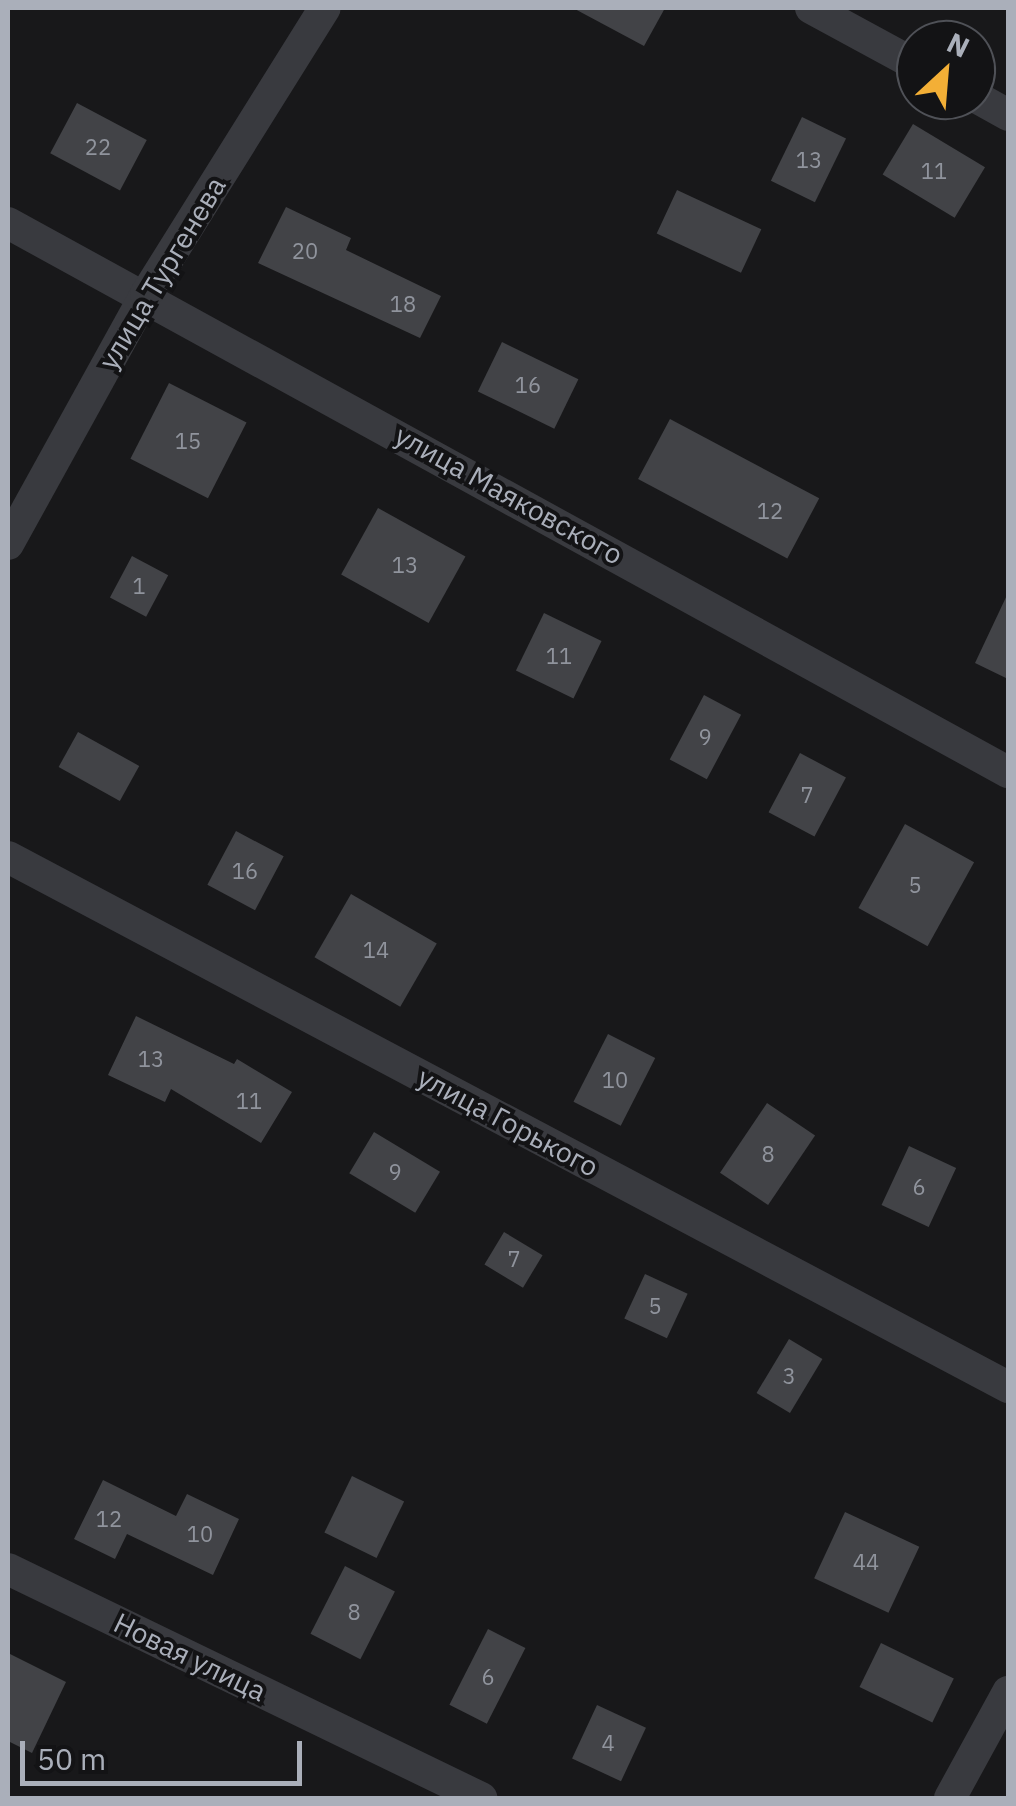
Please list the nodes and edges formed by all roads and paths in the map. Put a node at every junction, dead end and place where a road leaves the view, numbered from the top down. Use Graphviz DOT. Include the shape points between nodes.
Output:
graph roads {
  1 [pos="325,8"];
  2 [pos="811,8"];
  3 [pos="896,53"];
  4 [pos="8,223"];
  5 [pos="146,294"];
  6 [pos="8,544"];
  7 [pos="1008,772"];
  8 [pos="8,858"];
  9 [pos="1008,1388"];
  10 [pos="8,1569"];
  11 [pos="1008,1692"];
  12 [pos="481,1798"];
  13 [pos="950,1798"];
  1 -- 5 [label="street, улица Тургенева"];
  2 -- 3 [label="street"];
  4 -- 5 [label="street, улица Маяковского"];
  5 -- 6 [label="street, улица Тургенева"];
  5 -- 7 [label="street, улица Маяковского"];
  8 -- 9 [label="street, улица Горького"];
  10 -- 12 [label="street, Новая улица"];
  11 -- 13 [label="street"];
}
